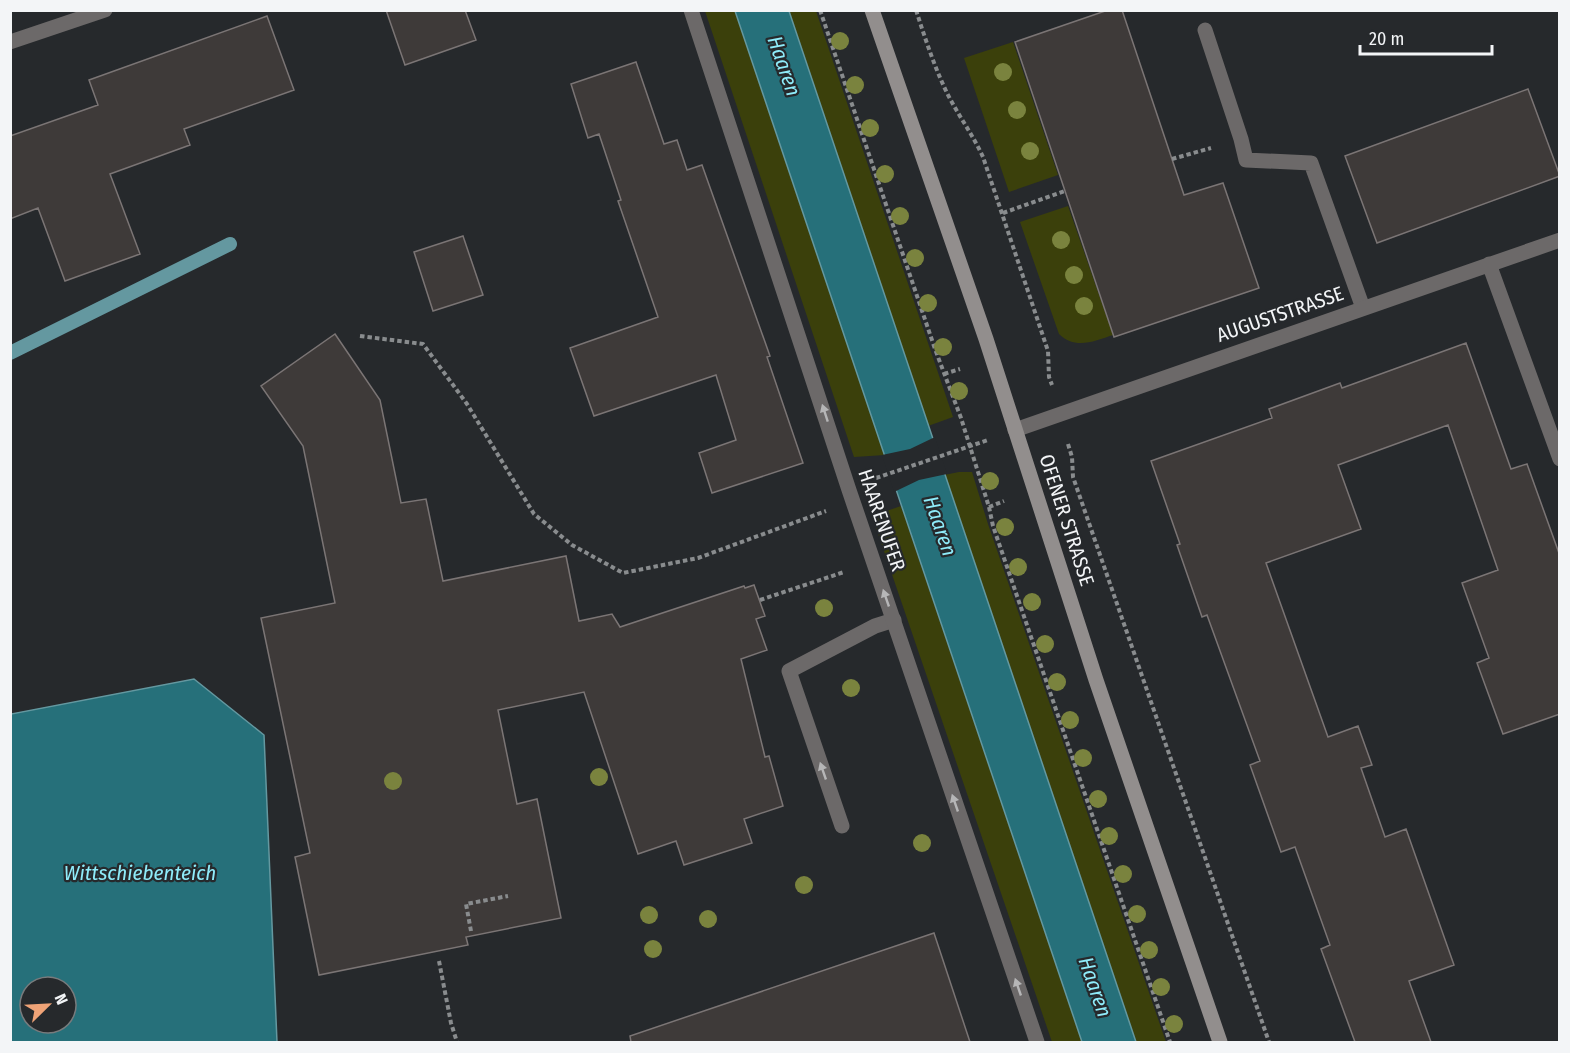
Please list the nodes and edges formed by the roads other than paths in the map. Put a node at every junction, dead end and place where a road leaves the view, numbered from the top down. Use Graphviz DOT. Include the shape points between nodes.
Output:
graph roads {
  1 [pos="105,10"];
  2 [pos="690,10"];
  3 [pos="872,10"];
  4 [pos="1205,30"];
  5 [pos="10,42"];
  6 [pos="1560,240"];
  7 [pos="1489,264"];
  8 [pos="1363,308"];
  9 [pos="1015,430"];
  10 [pos="1560,459"];
  11 [pos="894,620"];
  12 [pos="842,826"];
  13 [pos="1037,1042"];
  14 [pos="1220,1042"];
  1 -- 5 [label="street"];
  11 -- 2 [label="street, HAARENUFER, one-way"];
  3 -- 9 [label="main road, OFENER STRASSE"];
  4 -- 8 [label="street" via="1246,160 1311,163"];
  6 -- 7 [label="street, AUGUSTSTRASSE"];
  7 -- 8 [label="street, AUGUSTSTRASSE"];
  7 -- 10 [label="street"];
  8 -- 9 [label="street, AUGUSTSTRASSE"];
  9 -- 14 [label="main road, OFENER STRASSE"];
  12 -- 11 [label="street, one-way" via="789,671"];
  13 -- 11 [label="street, HAARENUFER, one-way"];
}
